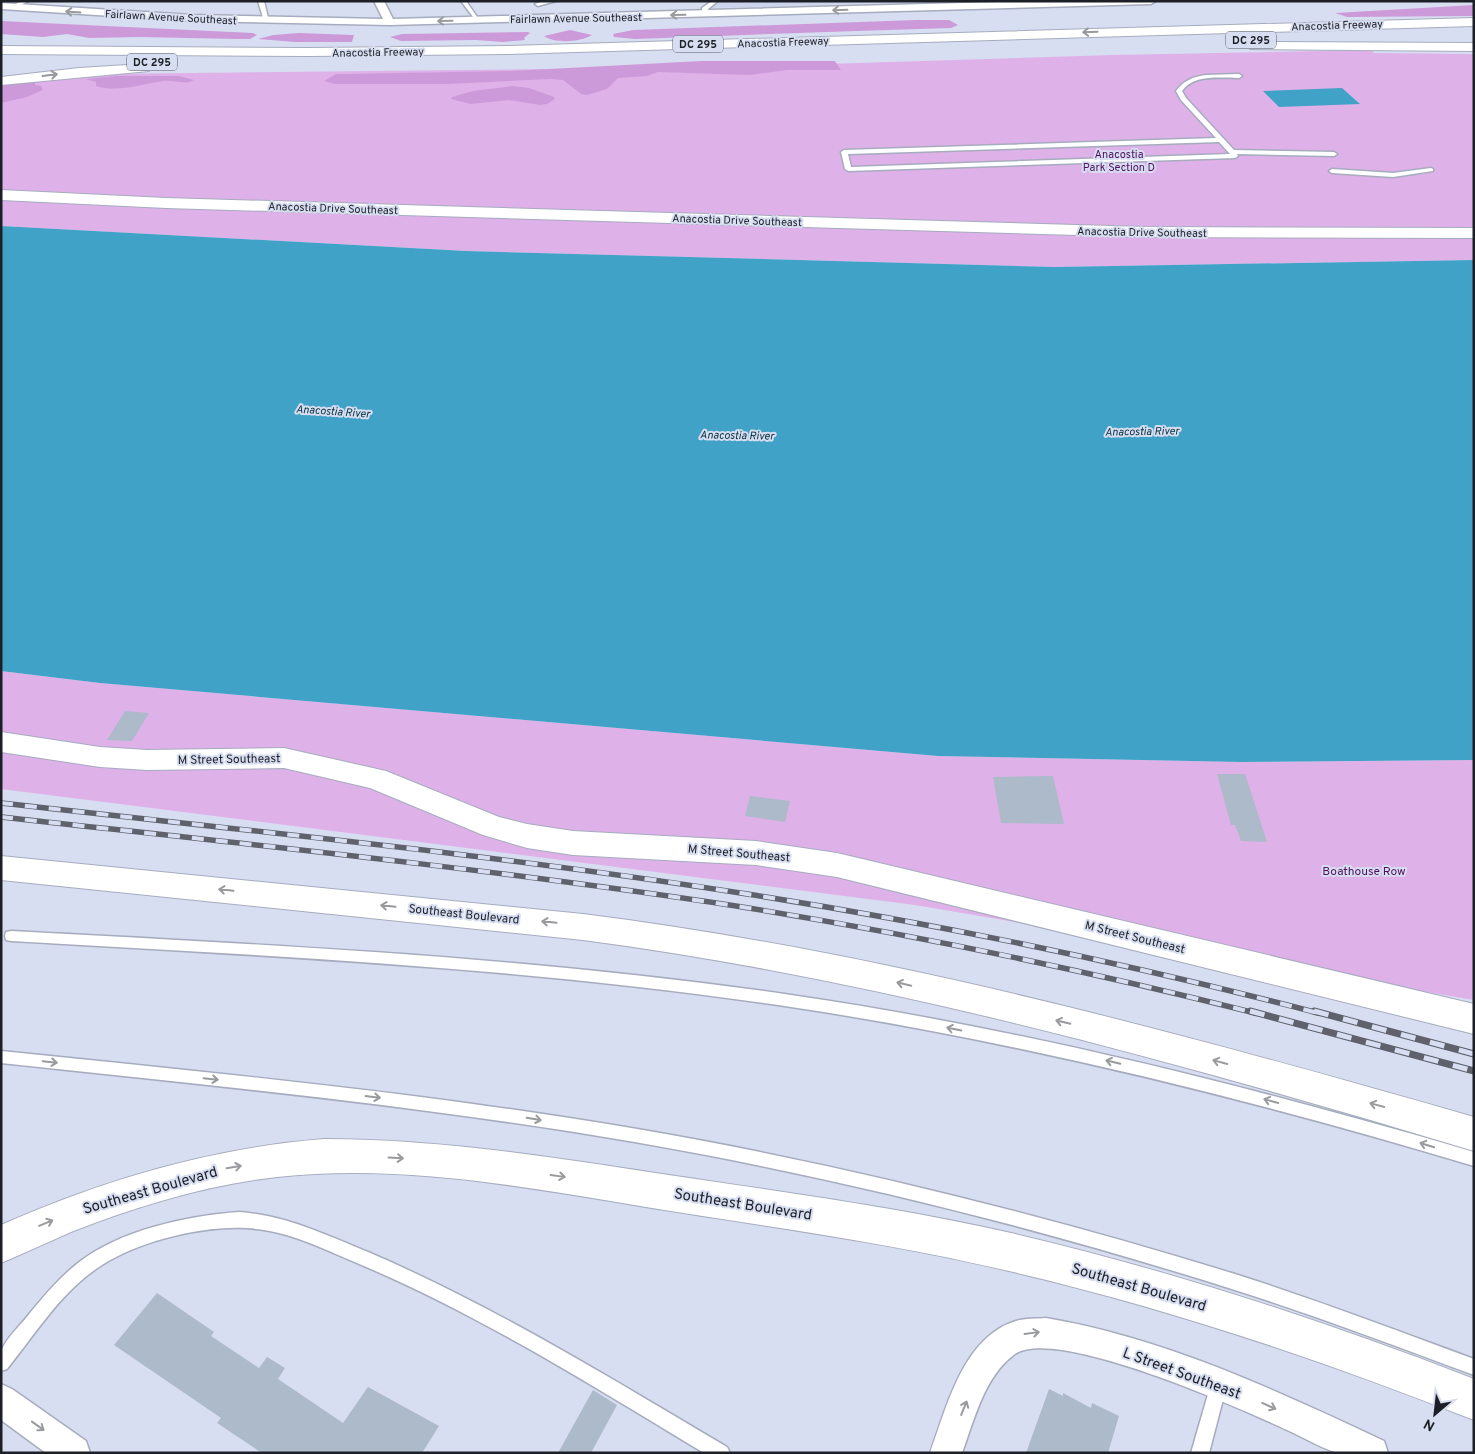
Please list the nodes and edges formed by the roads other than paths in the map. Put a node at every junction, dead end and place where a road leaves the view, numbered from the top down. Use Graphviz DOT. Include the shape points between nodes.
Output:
graph roads {
  1 [pos="28,1"];
  2 [pos="261,1"];
  3 [pos="379,1"];
  4 [pos="463,1"];
  5 [pos="554,1"];
  6 [pos="716,1"];
  7 [pos="1151,1"];
  8 [pos="537,3"];
  9 [pos="1055,3"];
  10 [pos="125,4"];
  11 [pos="960,4"];
  12 [pos="622,5"];
  13 [pos="7,7"];
  14 [pos="103,14"];
  15 [pos="705,15"];
  16 [pos="601,17"];
  17 [pos="548,18"];
  18 [pos="478,20"];
  19 [pos="267,21"];
  20 [pos="390,22"];
  21 [pos="1474,22"];
  22 [pos="1474,28"];
  23 [pos="1138,31"];
  24 [pos="1474,38"];
  25 [pos="1,40"];
  26 [pos="1028,45"];
  27 [pos="1157,45"];
  28 [pos="1236,46"];
  29 [pos="1474,47"];
  30 [pos="1,50"];
  31 [pos="258,52"];
  32 [pos="1,61"];
  33 [pos="303,63"];
  34 [pos="219,66"];
  35 [pos="162,68"];
  36 [pos="1239,76"];
  37 [pos="1,81"];
  38 [pos="1222,140"];
  39 [pos="1232,152"];
  40 [pos="1334,154"];
  41 [pos="1431,170"];
  42 [pos="1332,171"];
  43 [pos="1,195"];
  44 [pos="1474,232"];
  45 [pos="1,742"];
  46 [pos="1,868"];
  47 [pos="11,936"];
  48 [pos="1474,1019"];
  49 [pos="1,1057"];
  50 [pos="1474,1134"];
  51 [pos="1474,1159"];
  52 [pos="1,1244"];
  53 [pos="1,1363"];
  54 [pos="1474,1367"];
  55 [pos="1219,1384"];
  56 [pos="1,1400"];
  57 [pos="1474,1400"];
  58 [pos="74,1453"];
  59 [pos="721,1453"];
  60 [pos="946,1453"];
  61 [pos="1200,1453"];
  62 [pos="1372,1453"];
  1 -- 13 [label="lane"];
  2 -- 19 [label="lane"];
  3 -- 20 [label="street"];
  4 -- 18 [label="lane"];
  5 -- 8 [label="lane"];
  6 -- 15 [label="lane" via="704,8"];
  7 -- 9 [label="street, Fairlawn Avenue Southeast"];
  8 -- 17 [label="street"];
  9 -- 11 [label="street, Fairlawn Avenue Southeast"];
  10 -- 14 [label="street"];
  11 -- 15 [label="street, Fairlawn Avenue Southeast, one-way"];
  12 -- 16 [label="street"];
  14 -- 13 [label="street, Fairlawn Avenue Southeast, one-way"];
  14 -- 19 [label="street, Fairlawn Avenue Southeast"];
  15 -- 16 [label="street, Fairlawn Avenue Southeast, one-way"];
  16 -- 17 [label="street, Fairlawn Avenue Southeast"];
  17 -- 18 [label="street, Fairlawn Avenue Southeast"];
  18 -- 20 [label="street, Fairlawn Avenue Southeast, one-way"];
  19 -- 20 [label="street, Fairlawn Avenue Southeast"];
  21 -- 23 [label="main road, Anacostia Freeway / DC 295"];
  22 -- 23 [label="main road"];
  23 -- 31 [label="main road, Anacostia Freeway / DC 295, one-way" via="500,50"];
  24 -- 26 [label="main road, Anacostia Freeway / DC 295"];
  25 -- 31 [label="main road"];
  26 -- 27 [label="main road"];
  26 -- 33 [label="main road, Anacostia Freeway / DC 295"];
  28 -- 29 [label="main road"];
  30 -- 31 [label="main road, Anacostia Freeway / DC 295"];
  32 -- 33 [label="main road, Anacostia Freeway / DC 295"];
  33 -- 34 [label="main road"];
  37 -- 35 [label="main road, one-way" via="79,72"];
  36 -- 38 [label="lane" via="1197,79 1184,84 1179,91"];
  38 -- 39 [label="lane"];
  38 -- 39 [label="lane" via="844,152 848,169 1235,156"];
  39 -- 40 [label="lane"];
  41 -- 42 [label="lane" via="1392,174"];
  43 -- 44 [label="main road, Anacostia Drive Southeast" via="166,203 1144,232"];
  45 -- 48 [label="main road, M Street Southeast" via="100,757 148,760 293,759 376,778 493,827 527,836 573,843 756,853 837,865"];
  50 -- 46 [label="main road, Southeast Boulevard, one-way" via="1076,1025 887,980 722,947 555,922"];
  51 -- 47 [label="lane, one-way" via="1233,1091 1089,1057 956,1029 790,1001 505,968 274,950"];
  49 -- 54 [label="lane, one-way" via="449,1106 590,1128 773,1163 968,1207 1142,1254 1322,1310"];
  52 -- 57 [label="main road, Southeast Boulevard, one-way" via="110,1199 212,1170 280,1160 347,1156 470,1165 804,1213 1008,1252 1143,1286 1214,1308"];
  53 -- 59 [label="lane" via="70,1281 96,1260 139,1241 205,1223 224,1220 257,1222 291,1230 384,1266 458,1300"];
  60 -- 55 [label="street, L Street Southeast, one-way" via="980,1372 991,1357 1016,1336 1045,1332 1067,1334 1130,1352"];
  55 -- 61 [label="lane"];
  55 -- 62 [label="street, L Street Southeast, one-way"];
  56 -- 58 [label="street, one-way"];
}
